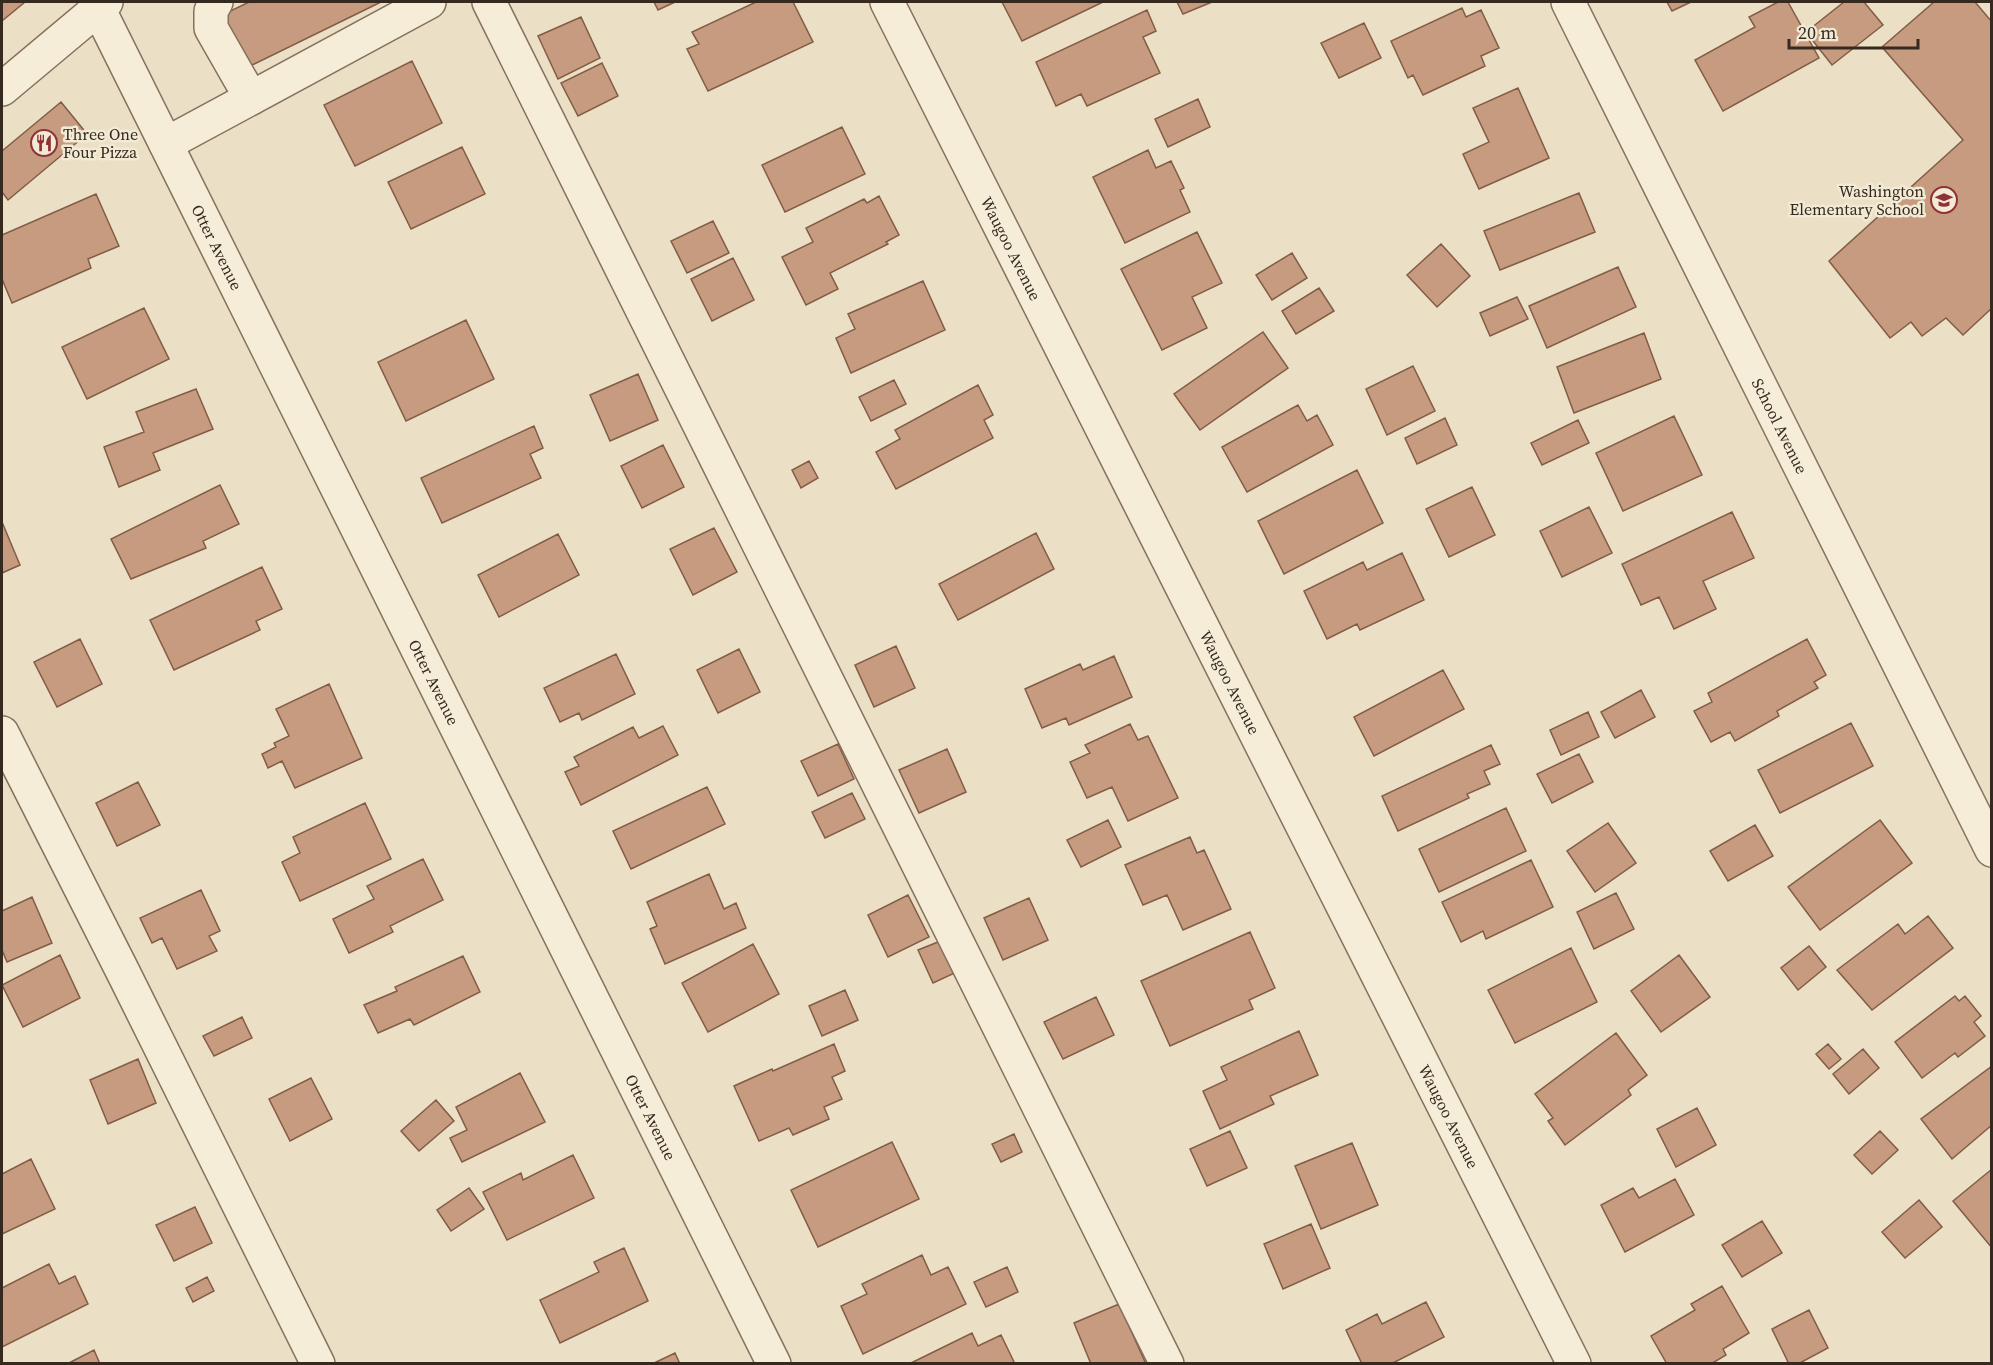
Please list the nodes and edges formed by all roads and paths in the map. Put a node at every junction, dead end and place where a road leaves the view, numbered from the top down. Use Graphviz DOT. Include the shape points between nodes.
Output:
graph roads {
  1 [pos="216,2"];
  2 [pos="429,2"];
  3 [pos="489,2"];
  4 [pos="887,2"];
  5 [pos="1568,2"];
  6 [pos="100,4"];
  7 [pos="2,89"];
  8 [pos="251,98"];
  9 [pos="166,144"];
  10 [pos="2,733"];
  11 [pos="1992,850"];
  12 [pos="318,1364"];
  13 [pos="774,1364"];
  14 [pos="1167,1364"];
  15 [pos="1574,1364"];
  1 -- 8 [label="street" via="211,11 211,28"];
  2 -- 8 [label="street"];
  3 -- 14 [label="street"];
  4 -- 15 [label="street, Waugoo Avenue"];
  5 -- 11 [label="street, School Avenue"];
  6 -- 7 [label="street"];
  6 -- 9 [label="street, Otter Avenue"];
  8 -- 9 [label="street"];
  9 -- 13 [label="street, Otter Avenue"];
  10 -- 12 [label="street"];
}
